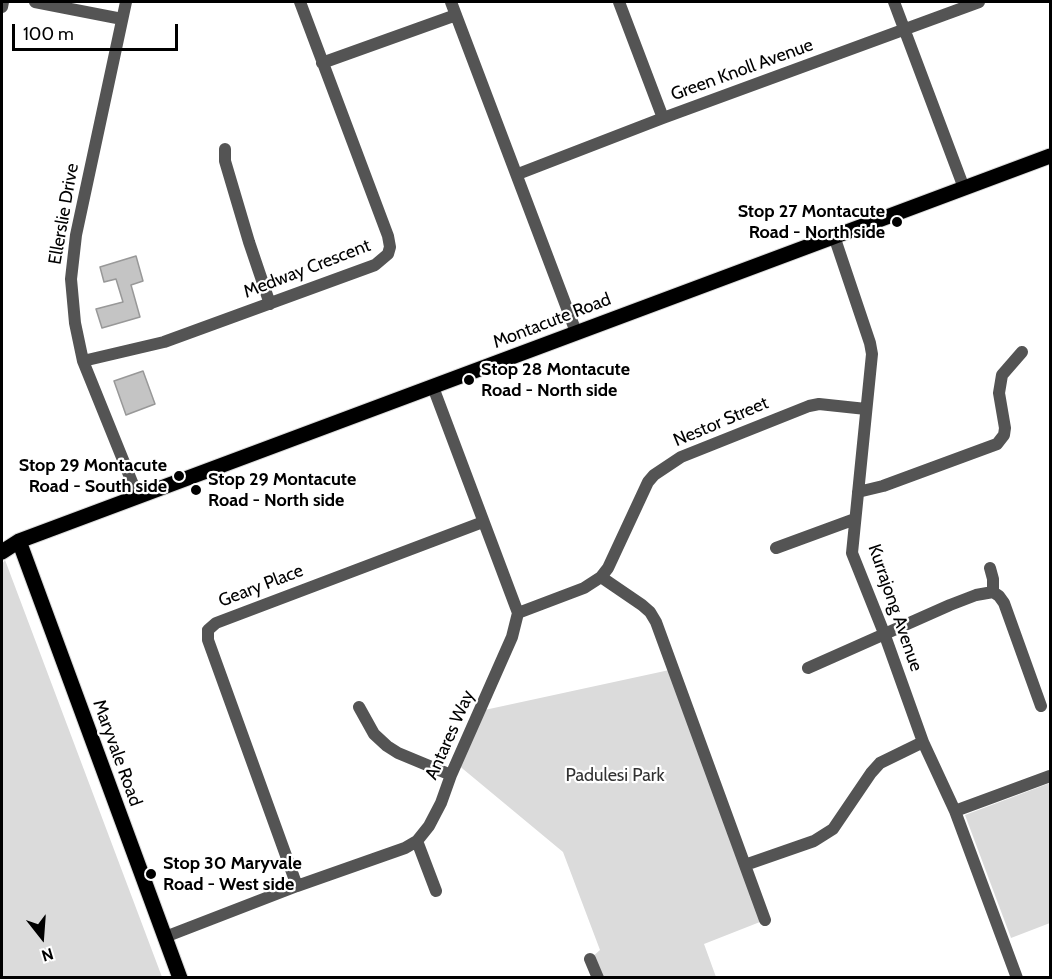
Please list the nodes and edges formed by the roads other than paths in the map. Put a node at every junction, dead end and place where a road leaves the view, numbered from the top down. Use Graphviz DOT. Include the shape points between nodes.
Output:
graph roads {
  1 [pos="3,2"];
  2 [pos="35,2"];
  3 [pos="126,2"];
  4 [pos="300,2"];
  5 [pos="452,2"];
  6 [pos="619,2"];
  7 [pos="894,2"];
  8 [pos="979,2"];
  9 [pos="2,8"];
  10 [pos="456,15"];
  11 [pos="122,19"];
  12 [pos="905,30"];
  13 [pos="322,63"];
  14 [pos="663,118"];
  15 [pos="225,148"];
  16 [pos="1050,156"];
  17 [pos="518,174"];
  18 [pos="964,189"];
  19 [pos="834,236"];
  20 [pos="270,304"];
  21 [pos="576,332"];
  22 [pos="1022,352"];
  23 [pos="83,361"];
  24 [pos="433,387"];
  25 [pos="866,409"];
  26 [pos="858,492"];
  27 [pos="138,497"];
  28 [pos="855,519"];
  29 [pos="483,522"];
  30 [pos="19,541"];
  31 [pos="776,548"];
  32 [pos="2,552"];
  33 [pos="990,568"];
  34 [pos="601,577"];
  35 [pos="993,592"];
  36 [pos="518,613"];
  37 [pos="884,633"];
  38 [pos="808,668"];
  39 [pos="1041,706"];
  40 [pos="359,707"];
  41 [pos="923,742"];
  42 [pos="451,775"];
  43 [pos="1050,776"];
  44 [pos="955,811"];
  45 [pos="417,841"];
  46 [pos="745,865"];
  47 [pos="297,886"];
  48 [pos="436,891"];
  49 [pos="765,920"];
  50 [pos="165,937"];
  51 [pos="590,958"];
  52 [pos="180,978"];
  53 [pos="598,978"];
  54 [pos="1017,978"];
  1 -- 9 [label="street"];
  2 -- 11 [label="street"];
  3 -- 11 [label="street, Ellerslie Drive"];
  4 -- 13 [label="street, Medway Crescent"];
  5 -- 10 [label="street"];
  6 -- 14 [label="street"];
  7 -- 12 [label="street"];
  8 -- 12 [label="street, Green Knoll Avenue"];
  10 -- 13 [label="street"];
  10 -- 17 [label="street"];
  11 -- 23 [label="street, Ellerslie Drive" via="72,259 71,297"];
  12 -- 14 [label="street, Green Knoll Avenue"];
  12 -- 18 [label="street"];
  13 -- 20 [label="street, Medway Crescent" via="390,247 375,265"];
  14 -- 17 [label="street, Green Knoll Avenue"];
  15 -- 20 [label="street" via="225,161"];
  16 -- 18 [label="main road, Montacute Road"];
  17 -- 21 [label="street"];
  18 -- 19 [label="main road, Montacute Road"];
  19 -- 21 [label="main road, Montacute Road"];
  19 -- 25 [label="street, Kurrajong Avenue" via="870,342 872,364"];
  20 -- 23 [label="street, Medway Crescent" via="164,342"];
  21 -- 24 [label="main road, Montacute Road"];
  22 -- 26 [label="street" via="1002,375 999,393 1005,428 998,444"];
  23 -- 27 [label="street, Ellerslie Drive"];
  24 -- 27 [label="main road, Montacute Road"];
  24 -- 29 [label="street"];
  25 -- 26 [label="street, Kurrajong Avenue"];
  25 -- 34 [label="street, Nestor Street" via="809,406 673,462 654,475 643,490"];
  26 -- 28 [label="street, Kurrajong Avenue"];
  27 -- 30 [label="main road, Montacute Road"];
  28 -- 31 [label="street"];
  28 -- 37 [label="street, Kurrajong Avenue" via="852,553"];
  29 -- 36 [label="street"];
  29 -- 47 [label="street, Geary Place" via="216,622 208,630 208,640"];
  30 -- 32 [label="main road, Montacute Road"];
  30 -- 50 [label="main road, Maryvale Road"];
  33 -- 35 [label="street"];
  34 -- 36 [label="street" via="584,588"];
  34 -- 46 [label="street" via="642,605 656,622"];
  35 -- 37 [label="street" via="976,595"];
  35 -- 39 [label="street" via="1004,603"];
  36 -- 42 [label="street, Antares Way" via="494,683"];
  37 -- 38 [label="street"];
  37 -- 41 [label="street, Kurrajong Avenue"];
  40 -- 42 [label="street" via="374,734 387,746"];
  41 -- 44 [label="street, Kurrajong Avenue"];
  41 -- 46 [label="street" via="880,763 833,829 814,841"];
  42 -- 45 [label="street, Antares Way" via="433,818"];
  43 -- 44 [label="street"];
  44 -- 54 [label="street, Kurrajong Avenue"];
  45 -- 47 [label="street"];
  45 -- 48 [label="street"];
  46 -- 49 [label="street"];
  47 -- 50 [label="street"];
  50 -- 52 [label="main road, Maryvale Road"];
  51 -- 53 [label="street"];
}
